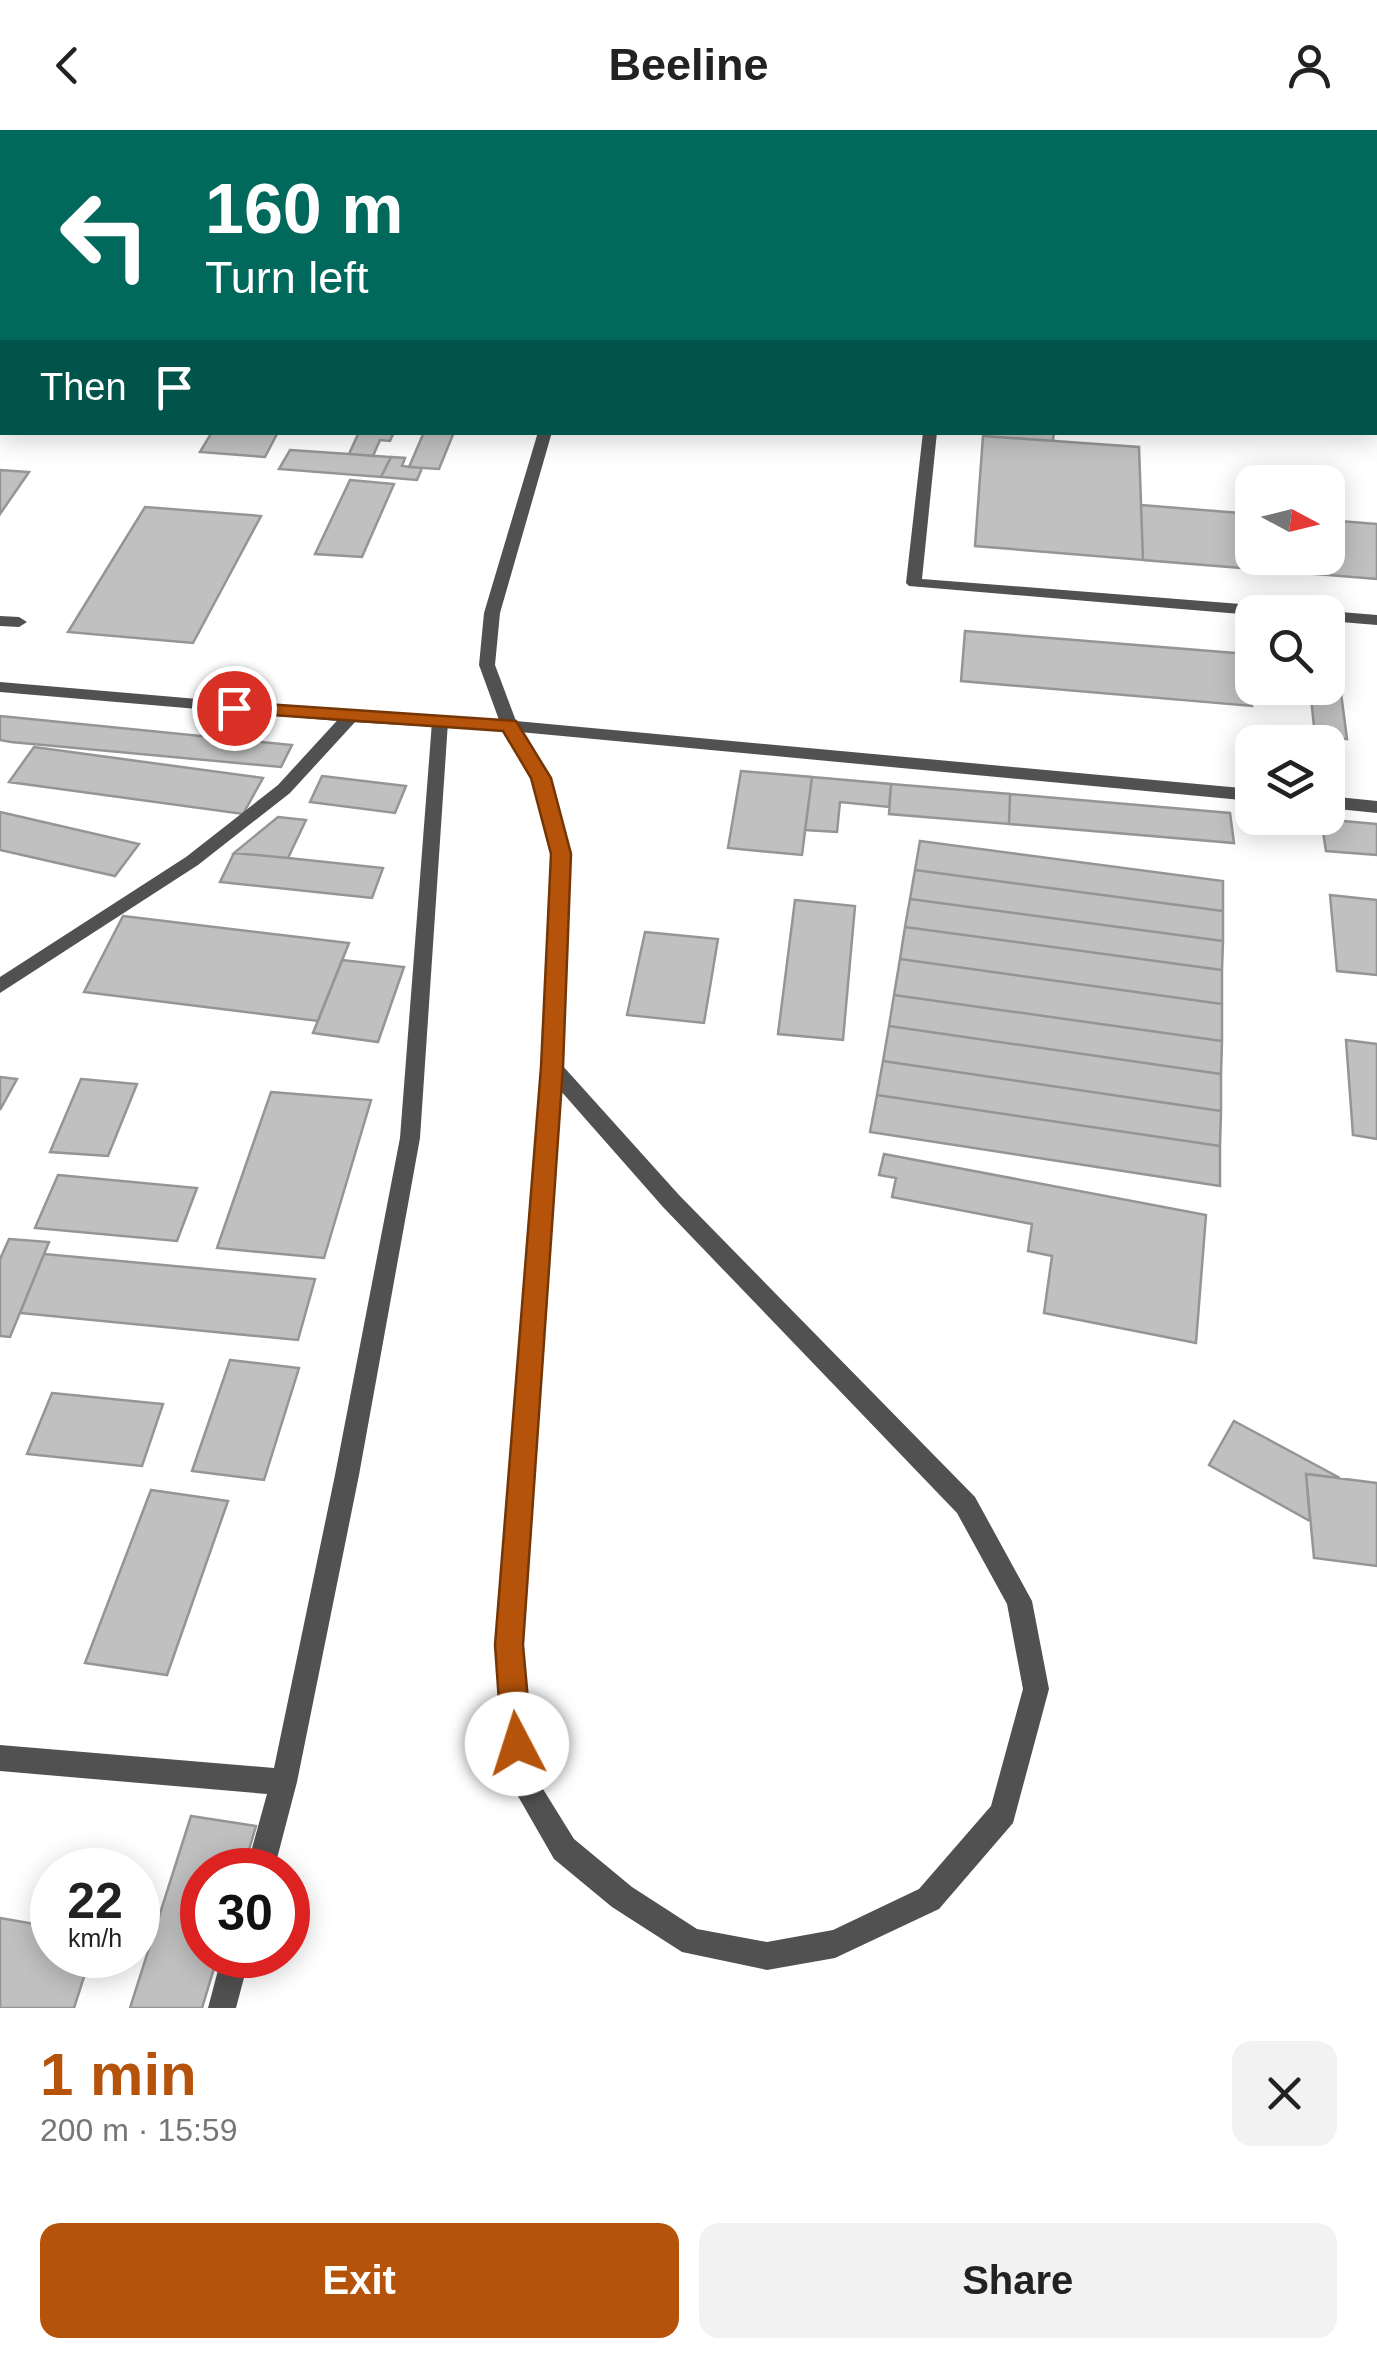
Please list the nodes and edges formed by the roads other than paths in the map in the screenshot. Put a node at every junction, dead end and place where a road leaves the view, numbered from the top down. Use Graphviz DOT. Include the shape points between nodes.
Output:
graph roads {
  1 [pos="544,435"];
  2 [pos="930,435"];
  3 [pos="1235,608"];
  4 [pos="1345,617"];
  5 [pos="0,620"];
  6 [pos="1377,620"];
  7 [pos="19,622"];
  8 [pos="0,688"];
  9 [pos="350,718"];
  10 [pos="440,722"];
  11 [pos="509,726"];
  12 [pos="1235,793"];
  13 [pos="1345,804"];
  14 [pos="1377,807"];
  15 [pos="0,986"];
  16 [pos="552,1067"];
  17 [pos="0,1758"];
  18 [pos="284,1782"];
  19 [pos="266,1848"];
  20 [pos="230,1978"];
  21 [pos="222,2008"];
  1 -- 11 [label="street" via="492,613 488,665"];
  2 -- 3 [label="street" via="914,583"];
  4 -- 6 [label="street"];
  5 -- 7 [label="street"];
  8 -- 9 [label="street"];
  9 -- 10 [label="street"];
  9 -- 15 [label="street" via="284,789 192,861"];
  10 -- 11 [label="street"];
  10 -- 18 [label="street" via="410,1138"];
  11 -- 12 [label="street"];
  11 -- 16 [label="street" via="541,778 561,854"];
  13 -- 14 [label="street"];
  16 -- 16 [label="street" via="966,1505 1019,1601 1036,1689 1003,1814 929,1899 835,1944 767,1956 692,1942 564,1850 520,1777 509,1645"];
  17 -- 18 [label="street"];
  18 -- 19 [label="street"];
  20 -- 21 [label="street"];
}
